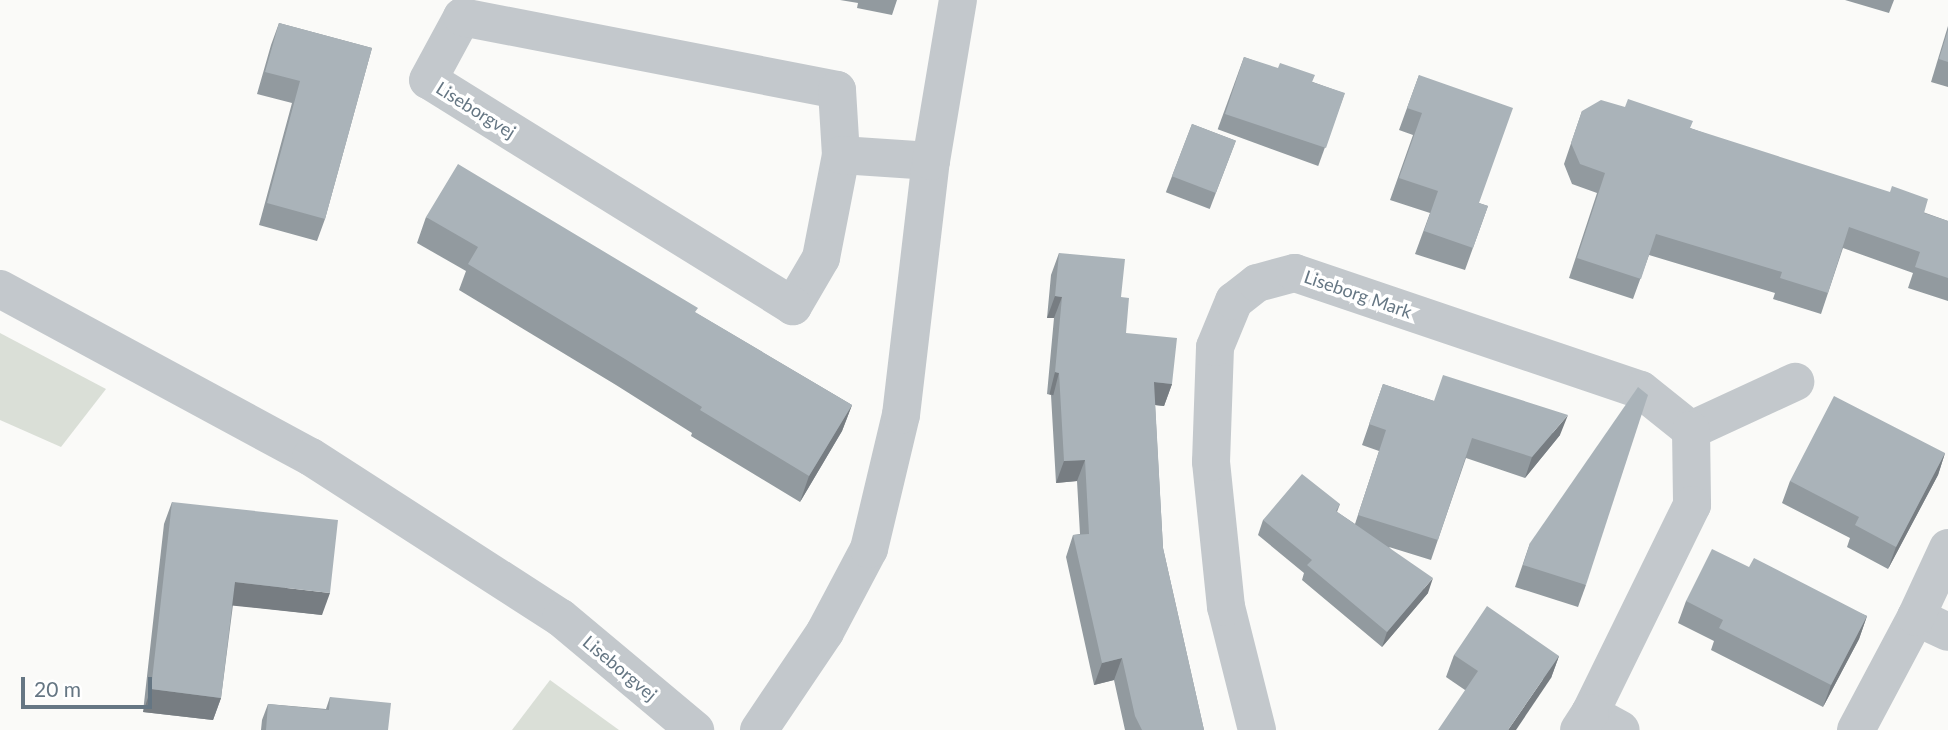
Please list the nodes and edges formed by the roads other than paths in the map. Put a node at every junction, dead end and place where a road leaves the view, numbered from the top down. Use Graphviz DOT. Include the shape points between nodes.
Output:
graph roads {
  1 [pos="958,0"];
  2 [pos="841,155"];
  3 [pos="931,161"];
  4 [pos="0,289"];
  5 [pos="1795,382"];
  6 [pos="1691,430"];
  7 [pos="1948,548"];
  8 [pos="1932,624"];
  9 [pos="1597,724"];
  10 [pos="695,730"];
  11 [pos="758,730"];
  12 [pos="1257,730"];
  13 [pos="1856,730"];
  1 -- 3 [label="street"];
  2 -- 2 [label="street, Liseborgvej" via="836,90 462,17 428,80 793,306 821,258"];
  2 -- 3 [label="street"];
  3 -- 11 [label="street" via="901,415 869,549 825,632"];
  4 -- 10 [label="street, Liseborgvej" via="311,457 561,618"];
  5 -- 6 [label="street"];
  6 -- 9 [label="street" via="1692,505"];
  6 -- 12 [label="street, Liseborg Mark" via="1641,390 1615,381 1295,273 1257,283 1234,301 1214,347 1211,462 1226,607"];
  7 -- 8 [label="street"];
  8 -- 13 [label="street"];
}
